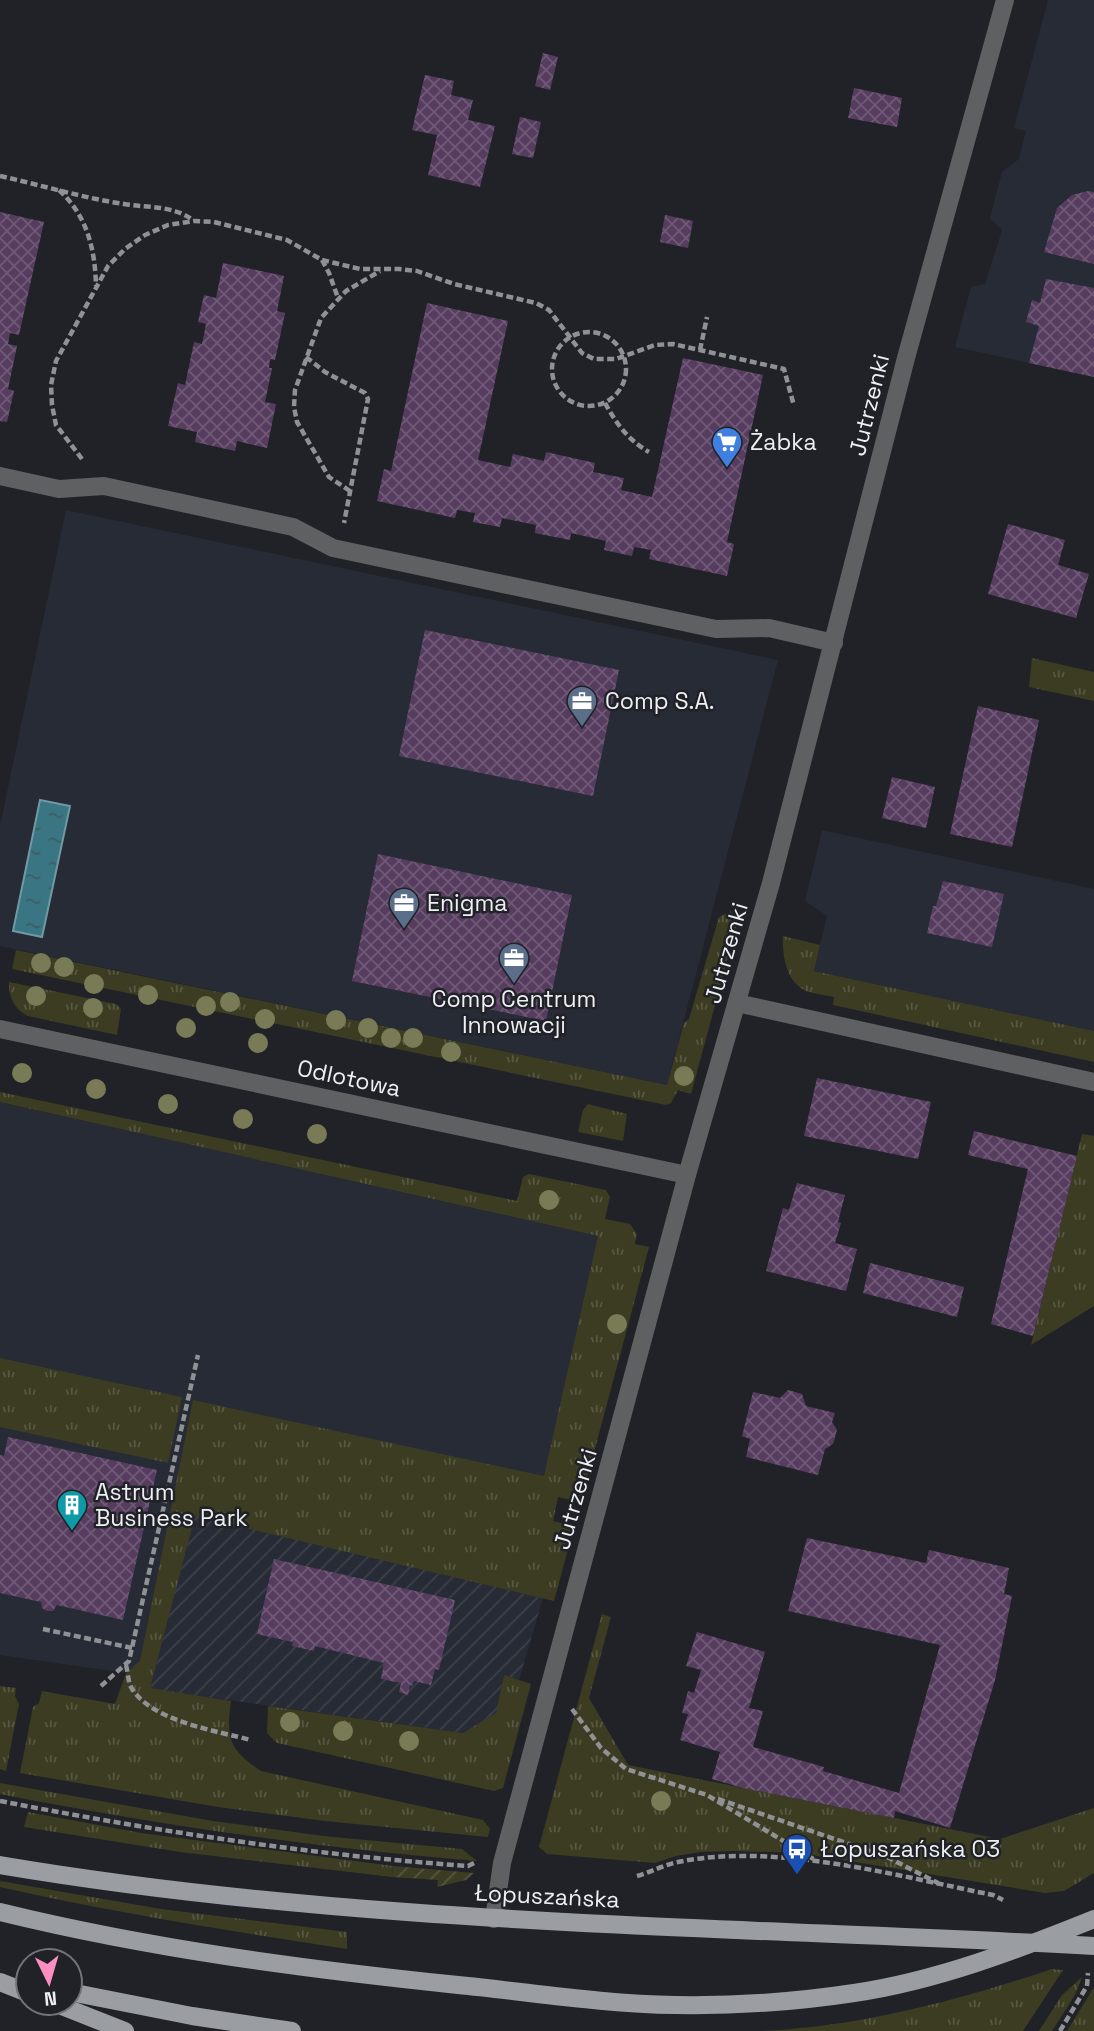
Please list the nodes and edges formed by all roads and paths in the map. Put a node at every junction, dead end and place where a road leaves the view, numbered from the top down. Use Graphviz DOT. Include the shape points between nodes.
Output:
graph roads {
  1 [pos="1005,0"];
  2 [pos="0,176"];
  3 [pos="57,189"];
  4 [pos="194,221"];
  5 [pos="321,260"];
  6 [pos="381,270"];
  7 [pos="96,287"];
  8 [pos="338,298"];
  9 [pos="707,317"];
  10 [pos="570,338"];
  11 [pos="700,350"];
  12 [pos="623,355"];
  13 [pos="306,357"];
  14 [pos="605,402"];
  15 [pos="794,406"];
  16 [pos="649,452"];
  17 [pos="0,476"];
  18 [pos="91,487"];
  19 [pos="350,491"];
  20 [pos="338,549"];
  21 [pos="834,643"];
  22 [pos="737,1003"];
  23 [pos="0,1029"];
  24 [pos="1094,1082"];
  25 [pos="687,1175"];
  26 [pos="198,1355"];
  27 [pos="43,1629"];
  28 [pos="132,1648"];
  29 [pos="126,1664"];
  30 [pos="101,1686"];
  31 [pos="569,1706"];
  32 [pos="251,1740"];
  33 [pos="707,1795"];
  34 [pos="0,1801"];
  35 [pos="478,1861"];
  36 [pos="818,1862"];
  37 [pos="0,1865"];
  38 [pos="637,1877"];
  39 [pos="943,1885"];
  40 [pos="1003,1900"];
  41 [pos="0,1912"];
  42 [pos="494,1919"];
  43 [pos="1094,1919"];
  44 [pos="1094,1946"];
  45 [pos="1087,1969"];
  46 [pos="84,1995"];
  47 [pos="84,2015"];
  48 [pos="125,2031"];
  49 [pos="292,2031"];
  50 [pos="1060,2031"];
  1 -- 21 [label="street, Jutrzenki" via="906,358"];
  2 -- 3 [label="path"];
  3 -- 4 [label="path" via="166,208"];
  3 -- 7 [label="path" via="77,209 85,225"];
  4 -- 5 [label="path" via="287,240"];
  4 -- 7 [label="path" via="145,235 108,266"];
  5 -- 6 [label="path"];
  5 -- 8 [label="path"];
  6 -- 8 [label="path"];
  6 -- 10 [label="path" via="417,271 536,303 549,310"];
  7 -- 18 [label="path" via="56,361 51,385 56,425 81,456"];
  8 -- 13 [label="path" via="321,318"];
  9 -- 11 [label="path"];
  10 -- 12 [label="path" via="594,359"];
  10 -- 12 [label="path" via="598,333 612,340"];
  10 -- 14 [label="path" via="555,356 554,382 571,402 583,406"];
  11 -- 12 [label="path" via="655,345"];
  11 -- 15 [label="path" via="784,369"];
  12 -- 14 [label="path" via="623,384"];
  13 -- 19 [label="path" via="295,390 297,422 329,477"];
  13 -- 19 [label="path" via="368,399"];
  14 -- 16 [label="path" via="626,435"];
  17 -- 18 [label="street" via="59,489"];
  18 -- 20 [label="street" via="104,486 293,527"];
  19 -- 20 [label="path"];
  20 -- 21 [label="street" via="716,629 769,628"];
  21 -- 22 [label="street, Jutrzenki"];
  22 -- 24 [label="street"];
  22 -- 25 [label="street, Jutrzenki"];
  23 -- 25 [label="street, Odlotowa"];
  25 -- 42 [label="street, Jutrzenki" via="502,1863"];
  26 -- 28 [label="path"];
  27 -- 28 [label="path"];
  28 -- 29 [label="path"];
  29 -- 30 [label="path"];
  29 -- 32 [label="path" via="131,1686 145,1703 168,1716"];
  31 -- 33 [label="path" via="601,1748 626,1769"];
  33 -- 36 [label="path"];
  33 -- 39 [label="path" via="887,1857"];
  34 -- 35 [label="path" via="141,1827 394,1861 468,1866"];
  36 -- 38 [label="path" via="706,1858"];
  36 -- 39 [label="path"];
  37 -- 42 [label="main road, Łopuszańska" via="183,1892"];
  39 -- 40 [label="path"];
  41 -- 43 [label="main road" via="115,1938 246,1959 371,1976 675,2005 748,2004 857,1993 943,1972"];
  42 -- 44 [label="main road, Łopuszańska"];
  45 -- 50 [label="path" via="1087,1986"];
  46 -- 49 [label="main road"];
  47 -- 48 [label="main road"];
}
